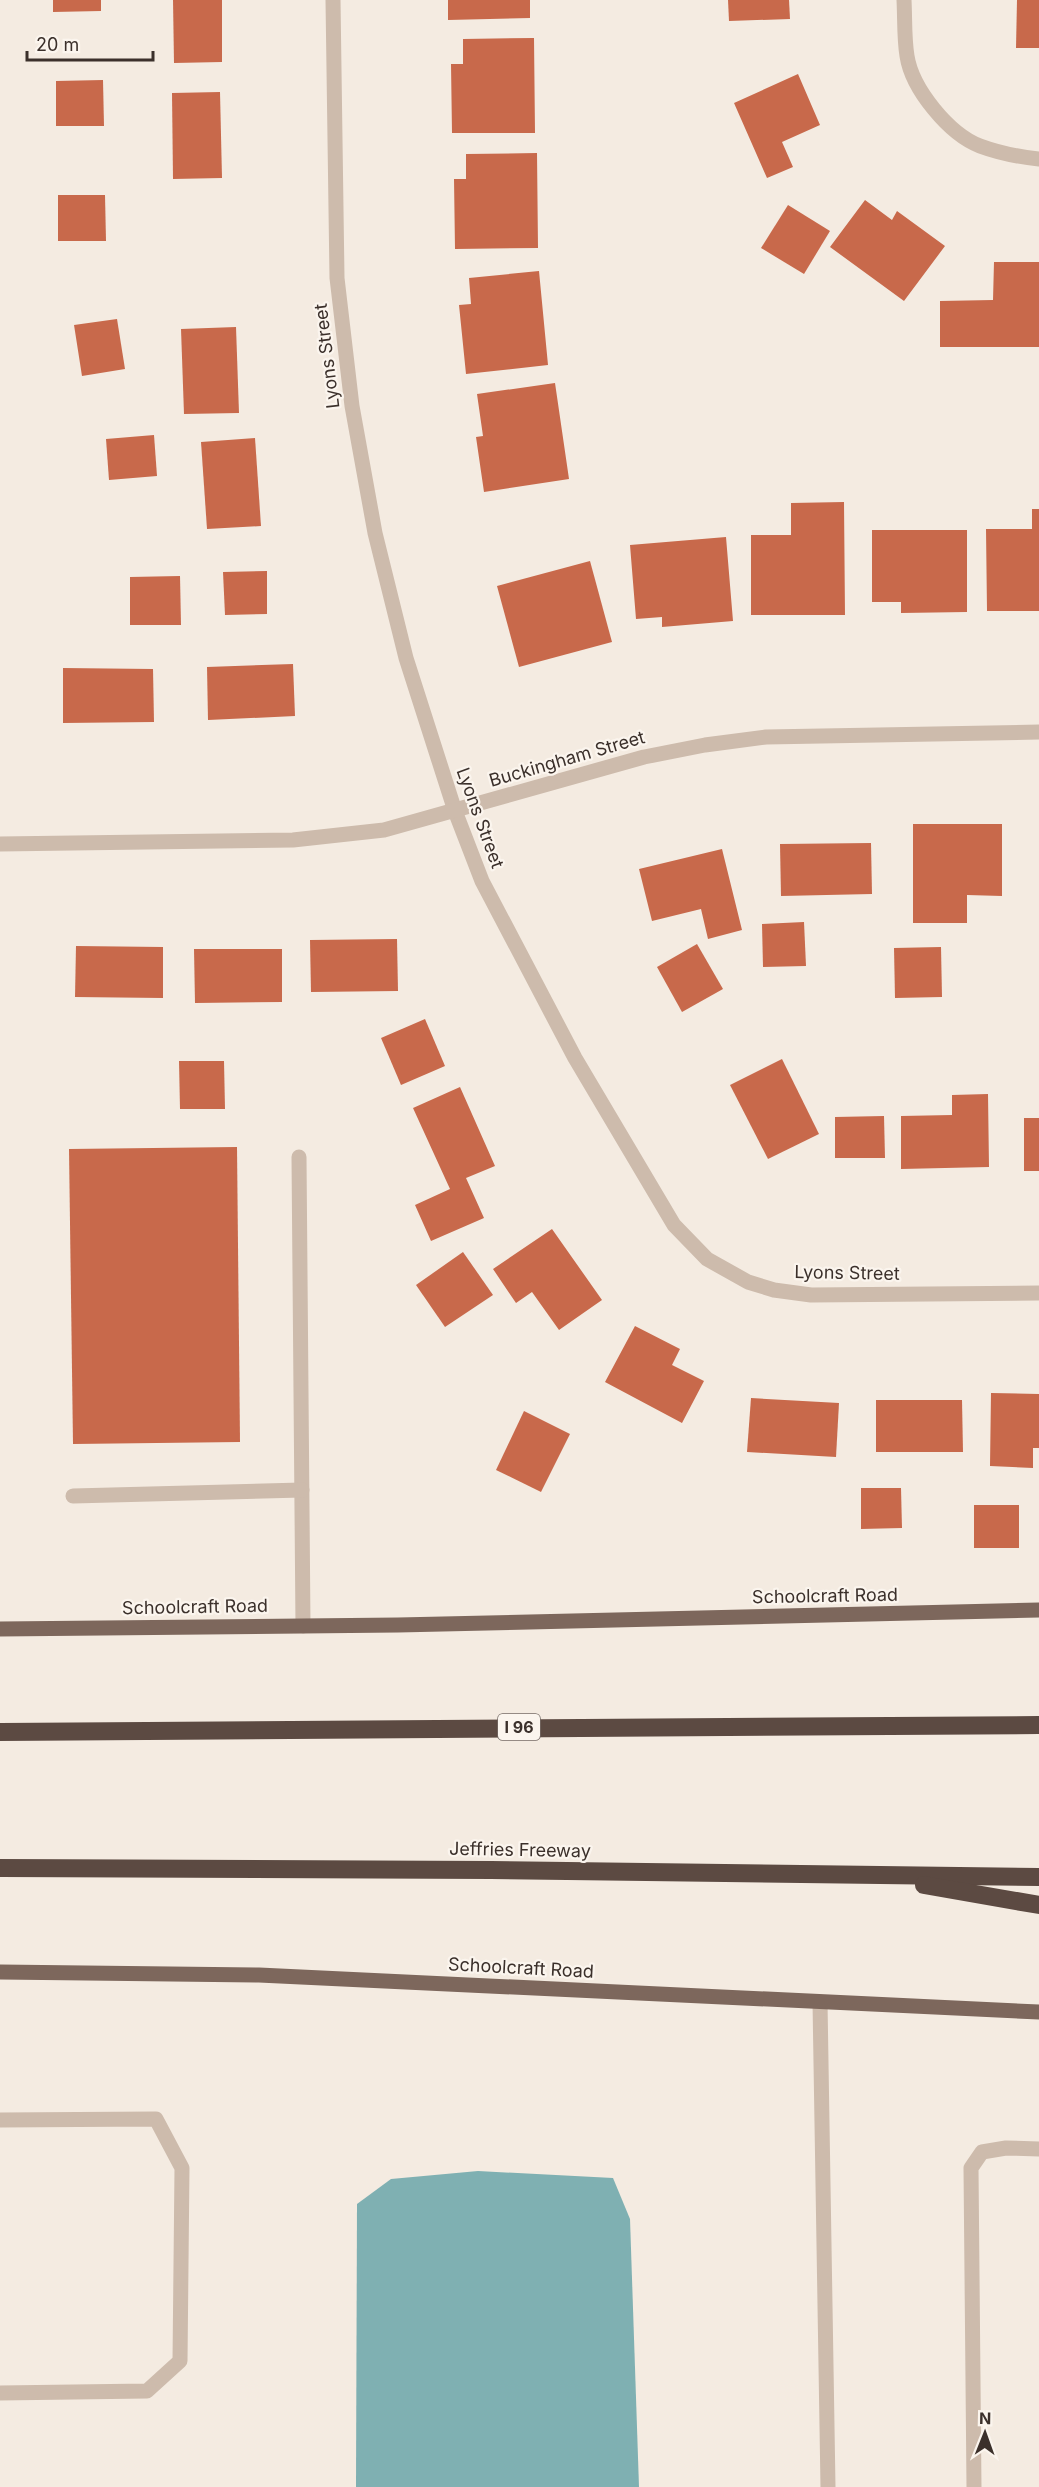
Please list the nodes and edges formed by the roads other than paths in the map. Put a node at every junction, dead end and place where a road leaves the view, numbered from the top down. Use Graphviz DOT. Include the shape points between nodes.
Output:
graph roads {
  1 [pos="333,0"];
  2 [pos="903,0"];
  3 [pos="1039,159"];
  4 [pos="1039,732"];
  5 [pos="455,811"];
  6 [pos="0,844"];
  7 [pos="299,1157"];
  8 [pos="1039,1293"];
  9 [pos="302,1490"];
  10 [pos="73,1496"];
  11 [pos="1039,1610"];
  12 [pos="303,1626"];
  13 [pos="0,1629"];
  14 [pos="1039,1725"];
  15 [pos="0,1732"];
  16 [pos="0,1868"];
  17 [pos="872,1877"];
  18 [pos="1039,1877"];
  19 [pos="1039,1905"];
  20 [pos="0,1972"];
  21 [pos="820,2002"];
  22 [pos="1039,2012"];
  23 [pos="0,2120"];
  24 [pos="1039,2149"];
  25 [pos="0,2393"];
  26 [pos="828,2487"];
  27 [pos="974,2487"];
  1 -- 5 [label="street, Lyons Street" via="338,278 352,406 375,533 406,658"];
  2 -- 3 [label="street" via="907,57 921,92 943,120 978,145"];
  4 -- 5 [label="street, Buckingham Street" via="766,737 705,745 644,757"];
  5 -- 6 [label="street, Buckingham Street" via="384,830 293,840"];
  5 -- 8 [label="street, Lyons Street" via="482,881 575,1058 674,1225 707,1259 748,1282 811,1295"];
  7 -- 9 [label="street"];
  9 -- 10 [label="street"];
  9 -- 12 [label="street"];
  11 -- 12 [label="main road, Schoolcraft Road"];
  12 -- 13 [label="main road, Schoolcraft Road"];
  14 -- 15 [label="highway, I 96"];
  16 -- 17 [label="highway, Jeffries Freeway"];
  17 -- 18 [label="highway, Jeffries Freeway"];
  17 -- 19 [label="highway"];
  20 -- 21 [label="main road, Schoolcraft Road" via="259,1975"];
  21 -- 22 [label="main road, Schoolcraft Road"];
  21 -- 26 [label="street"];
  23 -- 25 [label="street" via="156,2119 182,2168 180,2361 147,2391"];
  24 -- 27 [label="street" via="982,2152 971,2168"];
}
